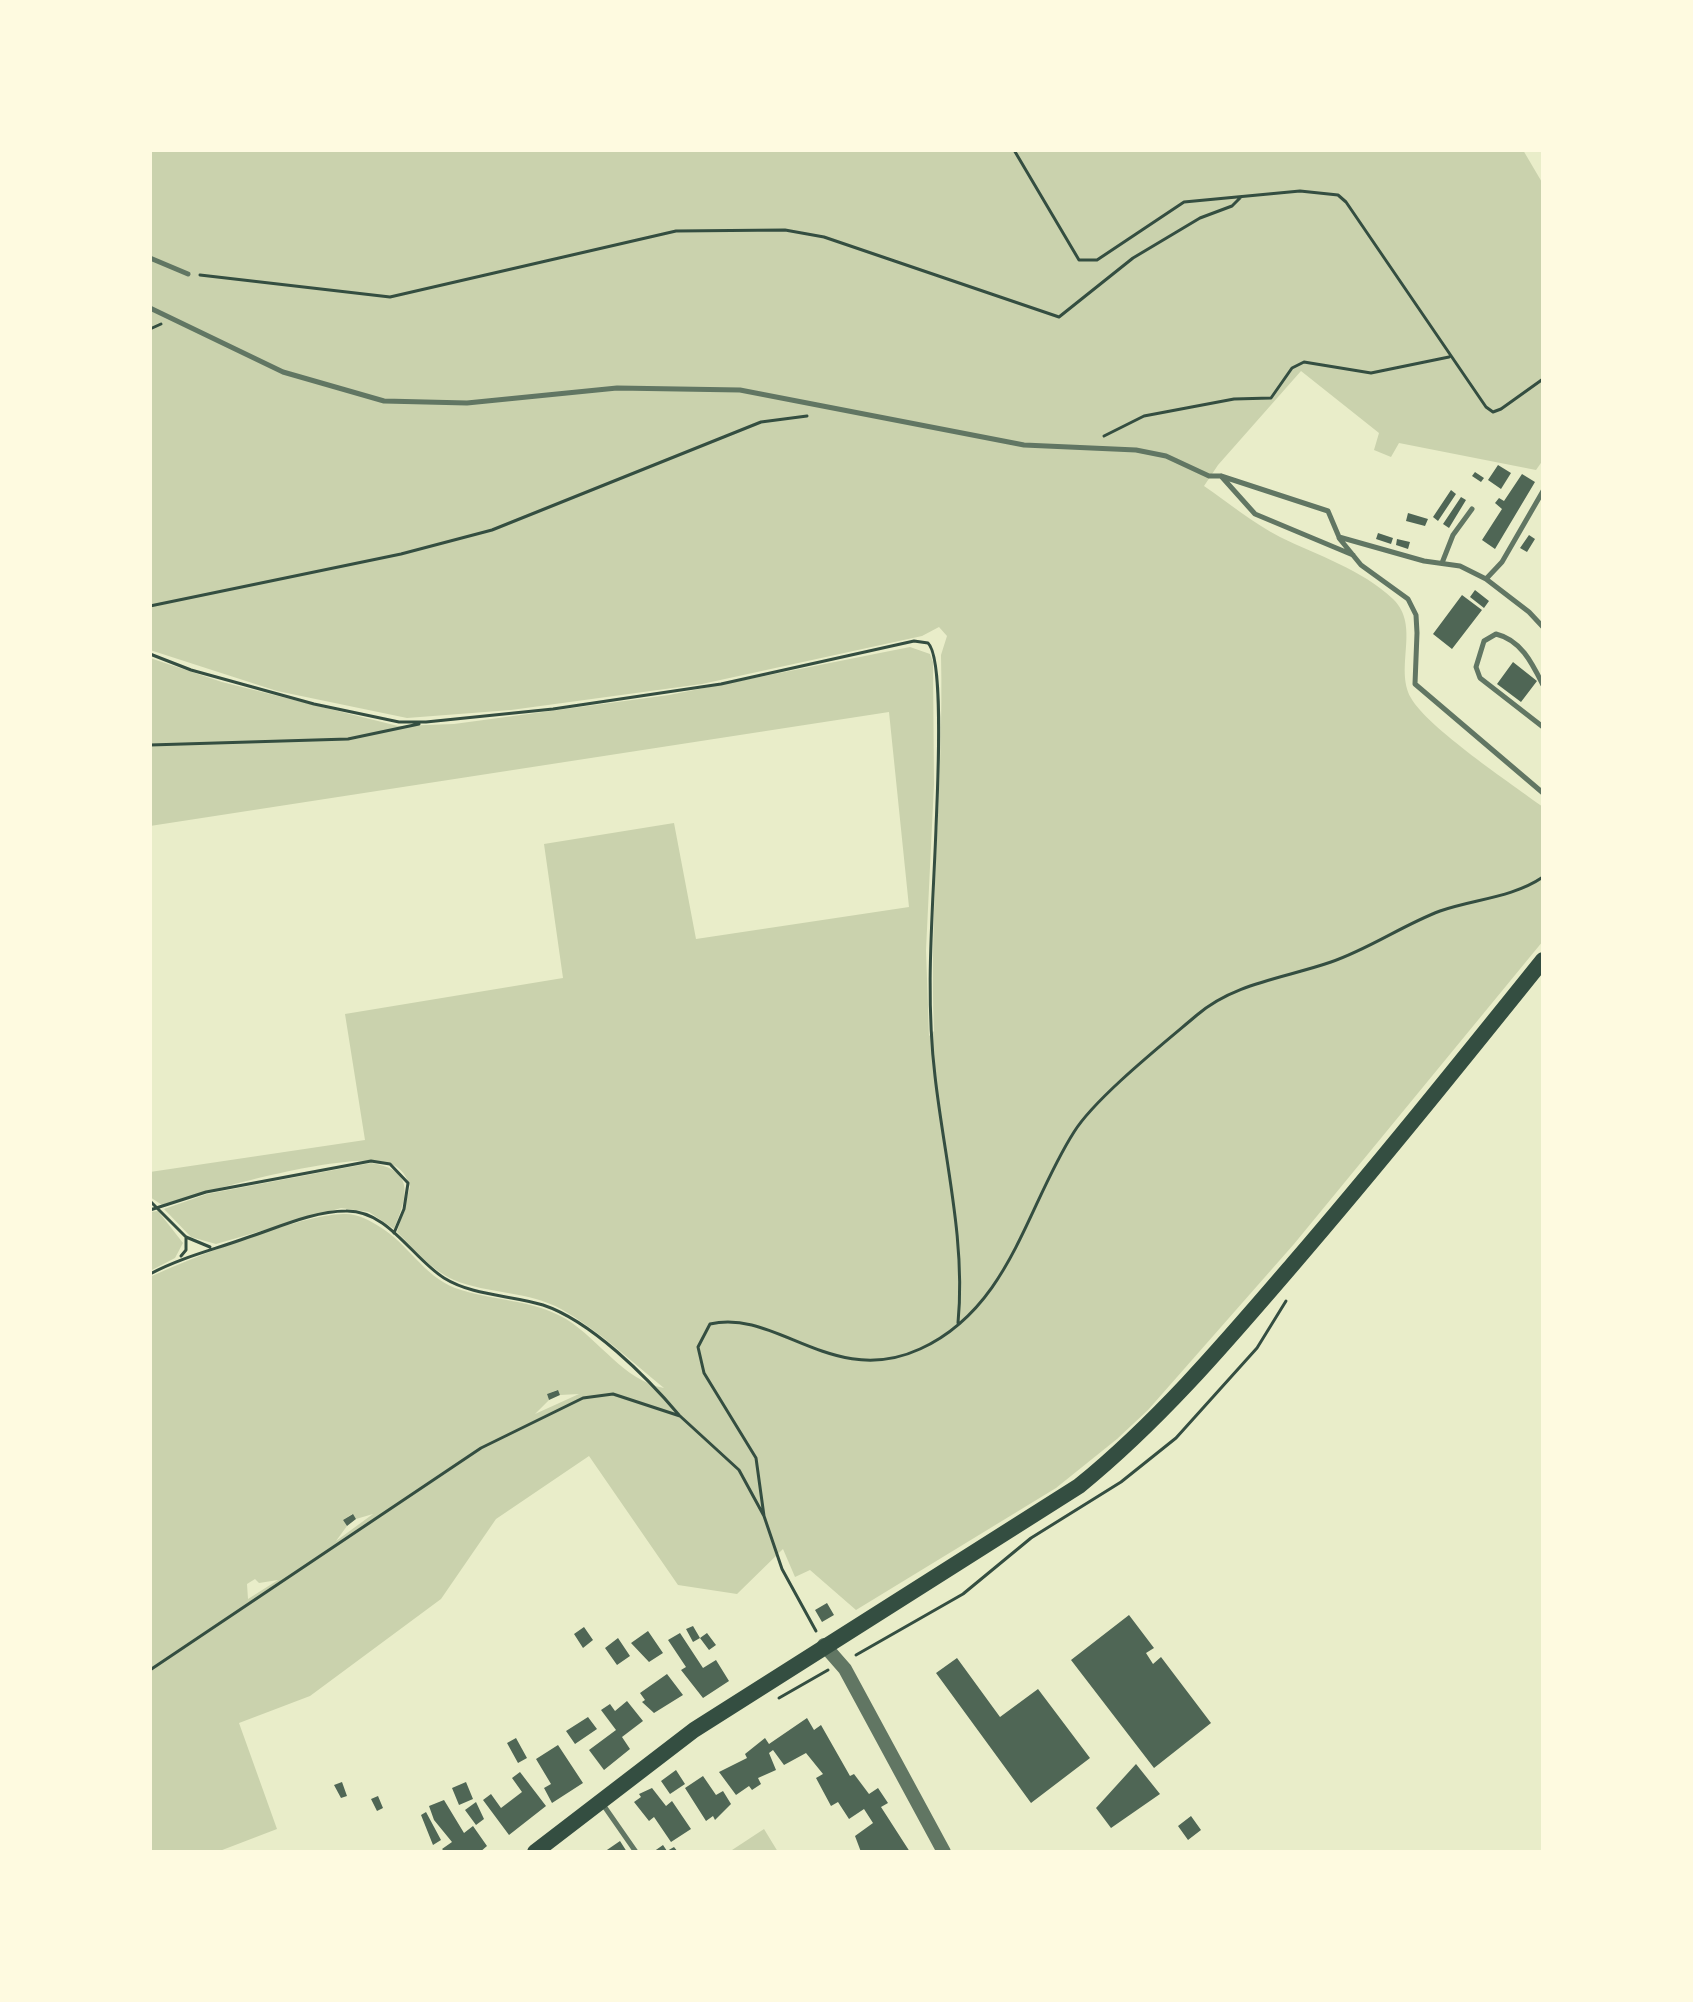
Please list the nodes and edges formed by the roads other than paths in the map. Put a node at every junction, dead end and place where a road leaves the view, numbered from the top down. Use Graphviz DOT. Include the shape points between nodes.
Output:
graph roads {
  1 [pos="150,258"];
  2 [pos="188,274"];
  3 [pos="150,308"];
  4 [pos="1221,476"];
  5 [pos="1543,491"];
  6 [pos="1472,509"];
  7 [pos="1339,537"];
  8 [pos="1354,555"];
  9 [pos="1442,563"];
  10 [pos="1486,579"];
  11 [pos="1543,627"];
  12 [pos="1543,685"];
  13 [pos="1543,727"];
  14 [pos="1543,793"];
  15 [pos="1543,960"];
  16 [pos="824,1645"];
  17 [pos="601,1802"];
  18 [pos="535,1852"];
  19 [pos="636,1852"];
  20 [pos="944,1852"];
  1 -- 2 [label="lane"];
  3 -- 4 [label="lane" via="283,372 384,401 467,403 670,387 740,390 1024,445 1136,450"];
  4 -- 7 [label="lane" via="1328,511"];
  4 -- 8 [label="lane" via="1255,514"];
  5 -- 10 [label="lane" via="1502,562"];
  6 -- 9 [label="lane"];
  7 -- 8 [label="lane"];
  7 -- 9 [label="lane"];
  8 -- 14 [label="lane" via="1408,599 1416,615 1415,684"];
  9 -- 10 [label="lane"];
  10 -- 11 [label="lane"];
  12 -- 13 [label="lane" via="1509,637 1496,634 1484,641 1476,667 1480,678"];
  15 -- 16 [label="main road" via="1355,1192 1139,1434 1079,1486"];
  16 -- 17 [label="main road" via="694,1730"];
  16 -- 20 [label="street" via="841,1663"];
  17 -- 18 [label="main road"];
  17 -- 19 [label="lane"];
}
